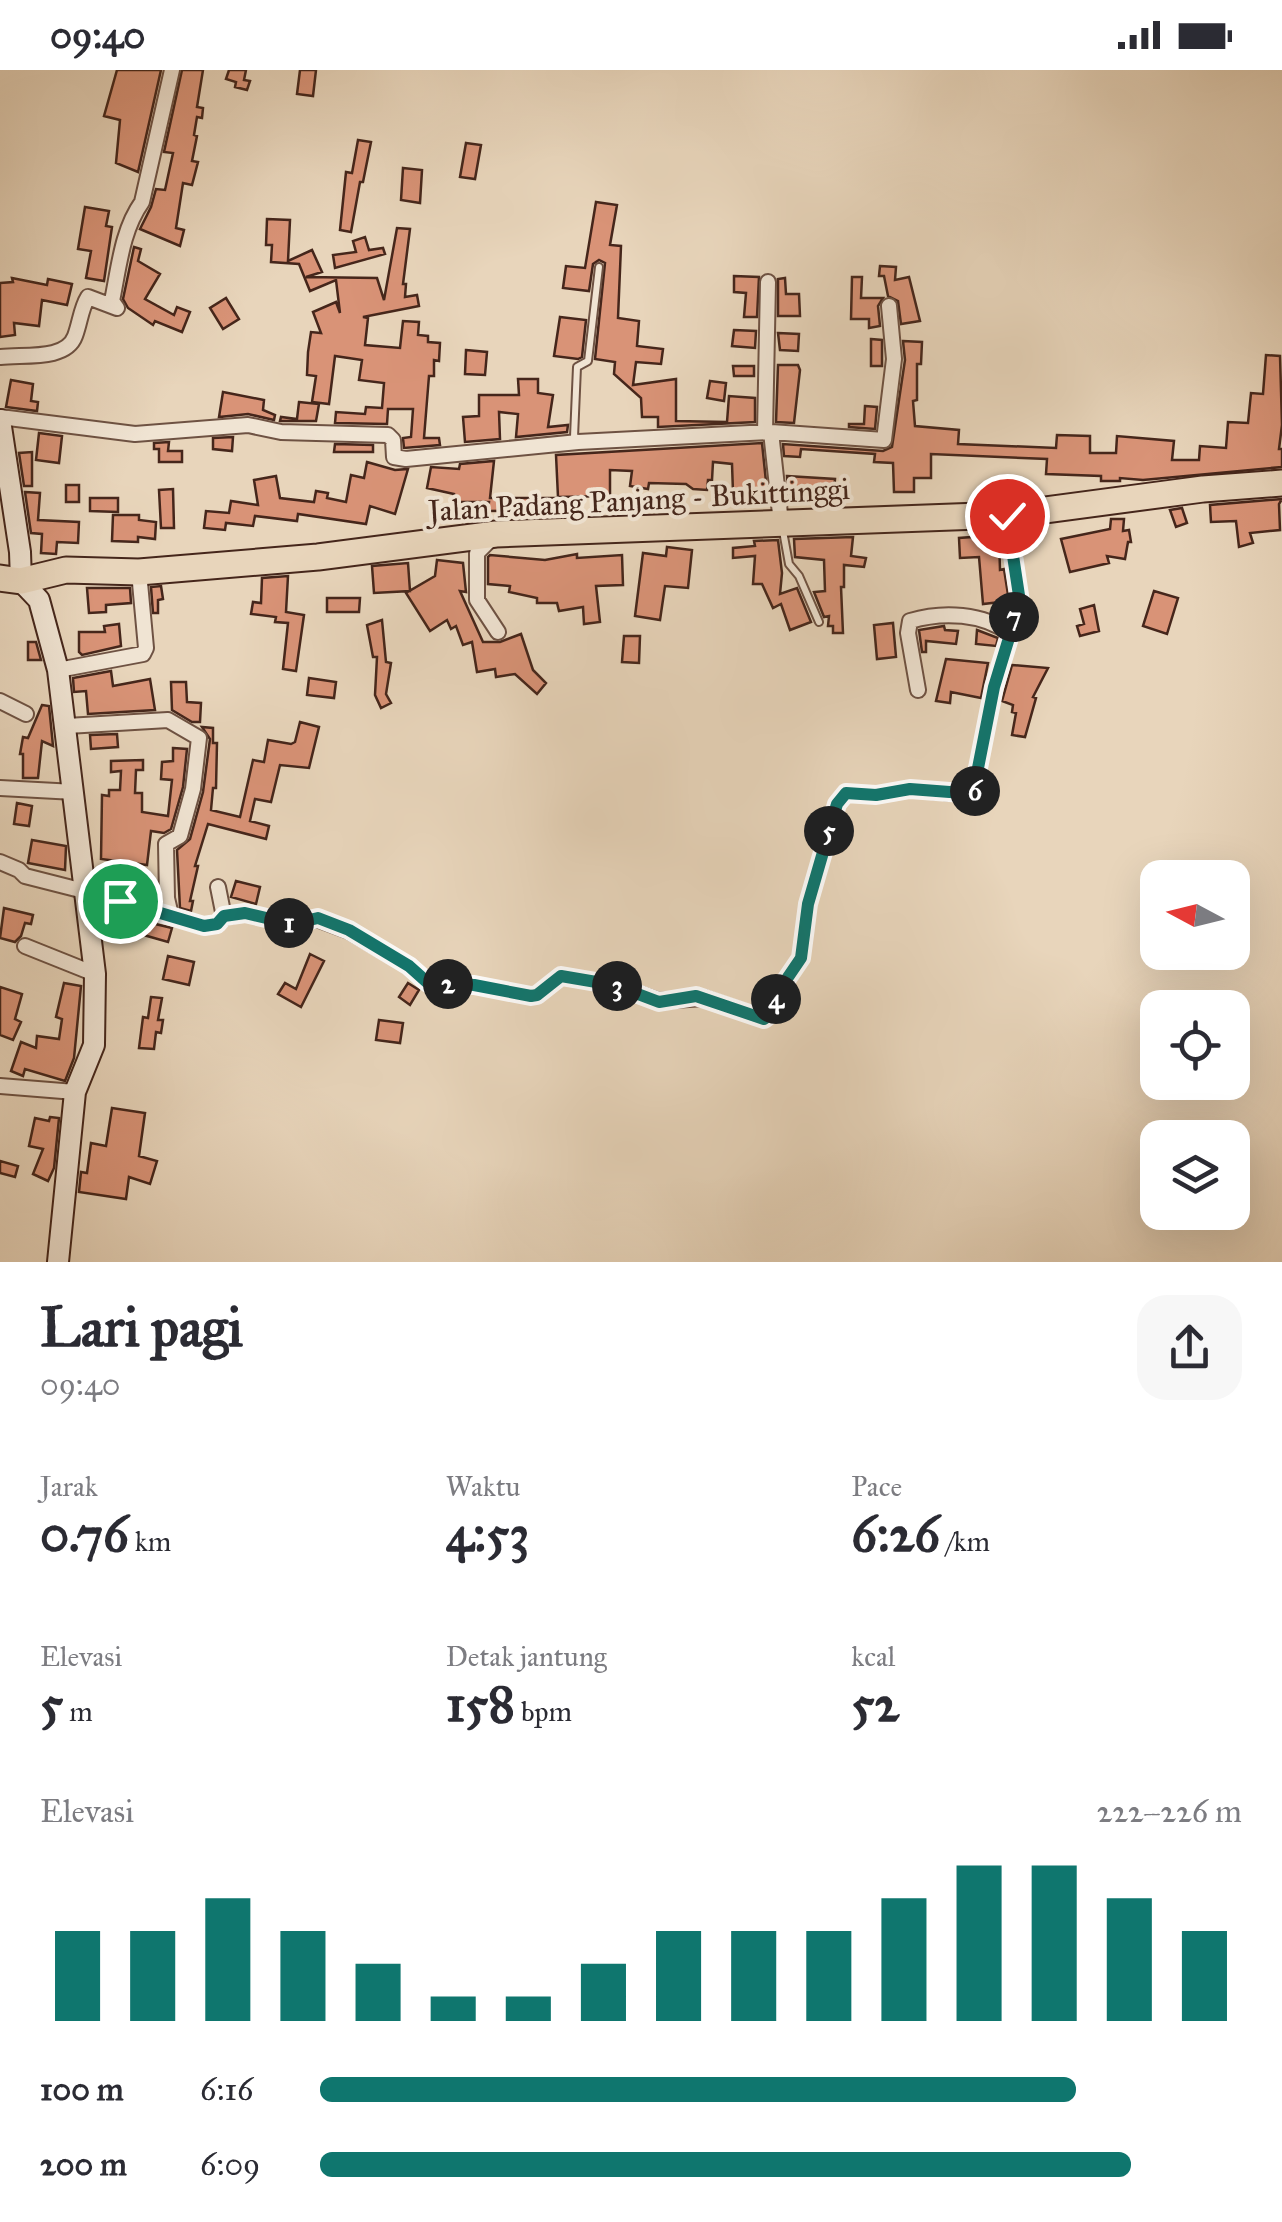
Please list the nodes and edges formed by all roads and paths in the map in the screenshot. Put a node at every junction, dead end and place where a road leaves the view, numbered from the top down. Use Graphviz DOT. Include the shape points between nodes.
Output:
graph roads {
  1 [pos="172,70"];
  2 [pos="599,267"];
  3 [pos="768,282"];
  4 [pos="890,306"];
  5 [pos="0,357"];
  6 [pos="0,419"];
  7 [pos="768,432"];
  8 [pos="1,434"];
  9 [pos="589,442"];
  10 [pos="1282,483"];
  11 [pos="1007,516"];
  12 [pos="781,522"];
  13 [pos="496,534"];
  14 [pos="140,572"];
  15 [pos="10,580"];
  16 [pos="818,622"];
  17 [pos="498,632"];
  18 [pos="1010,634"];
  19 [pos="58,670"];
  20 [pos="918,690"];
  21 [pos="0,702"];
  22 [pos="26,714"];
  23 [pos="67,726"];
  24 [pos="0,788"];
  25 [pos="75,792"];
  26 [pos="0,862"];
  27 [pos="218,887"];
  28 [pos="86,898"];
  29 [pos="171,916"];
  30 [pos="224,916"];
  31 [pos="25,946"];
  32 [pos="96,974"];
  33 [pos="0,1086"];
  34 [pos="74,1092"];
  35 [pos="58,1262"];
  1 -- 5 [label="street" via="142,202 124,241 112,300 117,308 86,298 65,349"];
  2 -- 9 [label="lane" via="588,362 577,366 574,437"];
  3 -- 7 [label="street"];
  4 -- 7 [label="street" via="894,358 884,440"];
  6 -- 8 [label="main road"];
  6 -- 9 [label="street" via="135,434 248,425 388,435 394,457 406,459"];
  7 -- 9 [label="street"];
  7 -- 12 [label="street"];
  8 -- 15 [label="main road" via="20,552"];
  10 -- 11 [label="highway, Jalan Padang Panjang - Bukittinggi"];
  11 -- 12 [label="highway, Jalan Padang Panjang - Bukittinggi"];
  11 -- 18 [label="street" via="1020,602"];
  12 -- 13 [label="highway, Jalan Padang Panjang - Bukittinggi"];
  12 -- 16 [label="lane" via="789,564"];
  13 -- 14 [label="highway, Jalan Padang Panjang - Bukittinggi"];
  13 -- 17 [label="street" via="477,552 477,600"];
  14 -- 15 [label="highway, Jalan Padang Panjang - Bukittinggi" via="66,570"];
  14 -- 19 [label="street" via="144,654"];
  15 -- 19 [label="main road" via="39,600"];
  18 -- 20 [label="street" via="990,621 960,615 910,620"];
  18 -- 30 [label="street" via="976,794 910,789 842,797 808,904 798,964 764,1019 704,998 659,1002 570,976 531,996 428,983 328,922"];
  19 -- 23 [label="main road"];
  21 -- 22 [label="street"];
  23 -- 25 [label="main road"];
  23 -- 29 [label="street" via="168,720 198,737 180,836 166,844"];
  24 -- 25 [label="street"];
  25 -- 28 [label="main road"];
  26 -- 28 [label="street"];
  27 -- 30 [label="street"];
  28 -- 29 [label="street"];
  28 -- 32 [label="main road"];
  29 -- 30 [label="street" via="204,926"];
  31 -- 32 [label="street"];
  32 -- 34 [label="main road" via="94,1044"];
  33 -- 34 [label="street"];
  34 -- 35 [label="main road"];
}
